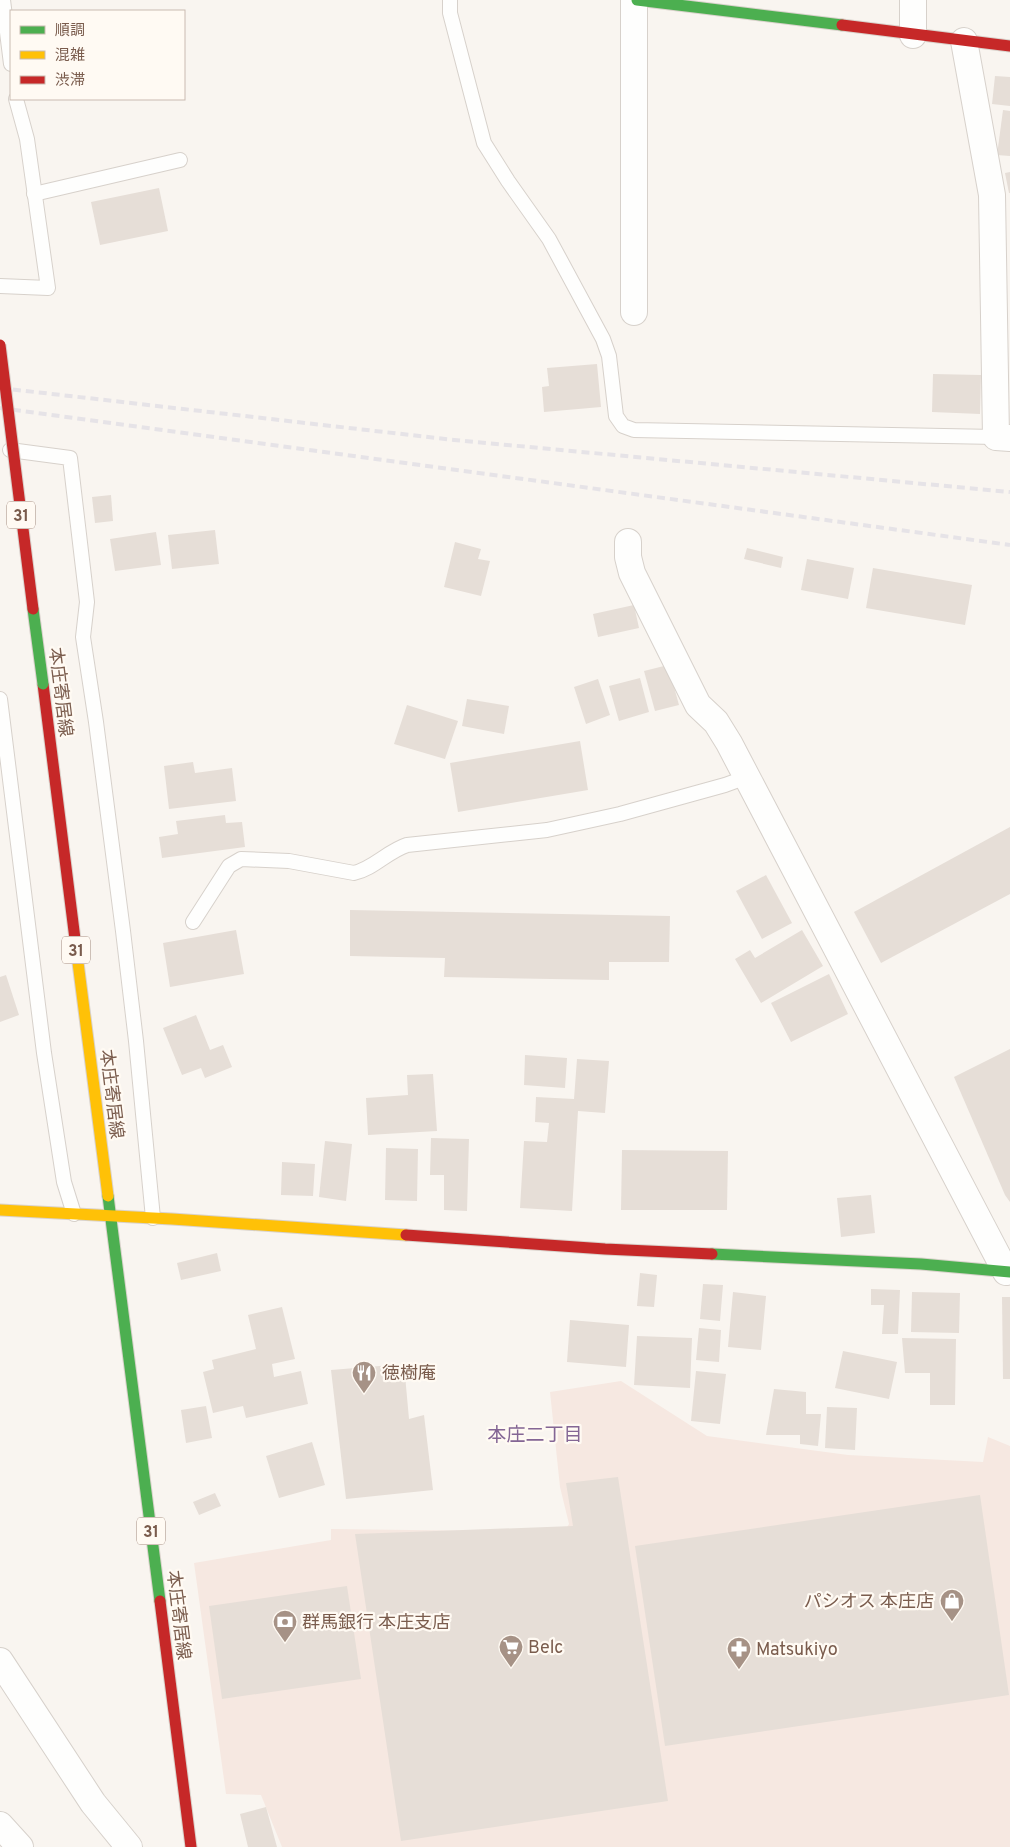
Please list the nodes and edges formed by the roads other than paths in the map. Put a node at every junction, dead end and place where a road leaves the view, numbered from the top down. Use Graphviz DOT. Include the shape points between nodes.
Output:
graph roads {
  1 [pos="3,0"];
  2 [pos="450,0"];
  3 [pos="635,0"];
  4 [pos="914,0"];
  5 [pos="913,35"];
  6 [pos="964,41"];
  7 [pos="1010,46"];
  8 [pos="10,56"];
  9 [pos="16,100"];
  10 [pos="180,160"];
  11 [pos="34,194"];
  12 [pos="1002,240"];
  13 [pos="0,286"];
  14 [pos="634,312"];
  15 [pos="0,345"];
  16 [pos="1003,438"];
  17 [pos="0,449"];
  18 [pos="628,542"];
  19 [pos="0,699"];
  20 [pos="747,777"];
  21 [pos="193,922"];
  22 [pos="0,1210"];
  23 [pos="74,1214"];
  24 [pos="110,1216"];
  25 [pos="154,1218"];
  26 [pos="1008,1272"];
  27 [pos="0,1661"];
  28 [pos="0,1826"];
  29 [pos="20,1847"];
  30 [pos="129,1847"];
  31 [pos="191,1847"];
  1 -- 8 [label="lane"];
  2 -- 16 [label="lane" via="450,13 484,143 550,239 603,339 609,356 616,416 622,426 634,430"];
  3 -- 5 [label="main road"];
  3 -- 14 [label="street"];
  4 -- 5 [label="street"];
  5 -- 6 [label="main road"];
  6 -- 7 [label="main road"];
  6 -- 12 [label="street"];
  9 -- 11 [label="lane" via="27,139"];
  10 -- 11 [label="lane"];
  11 -- 13 [label="lane" via="48,288"];
  12 -- 16 [label="street"];
  15 -- 24 [label="main road, 本庄寄居線 / 31, bridge"];
  17 -- 25 [label="lane" via="70,458 87,602 83,637 127,968"];
  18 -- 20 [label="street" via="632,573 698,705 716,722"];
  19 -- 23 [label="lane" via="44,1053 64,1182"];
  20 -- 21 [label="lane" via="620,814 547,830 407,845 364,871 354,873 289,861 241,859 229,866"];
  20 -- 26 [label="street"];
  22 -- 23 [label="main road"];
  23 -- 24 [label="main road"];
  24 -- 25 [label="main road"];
  24 -- 31 [label="main road, 本庄寄居線 / 31"];
  25 -- 26 [label="main road"];
  27 -- 30 [label="street" via="93,1803"];
  28 -- 29 [label="street"];
}
